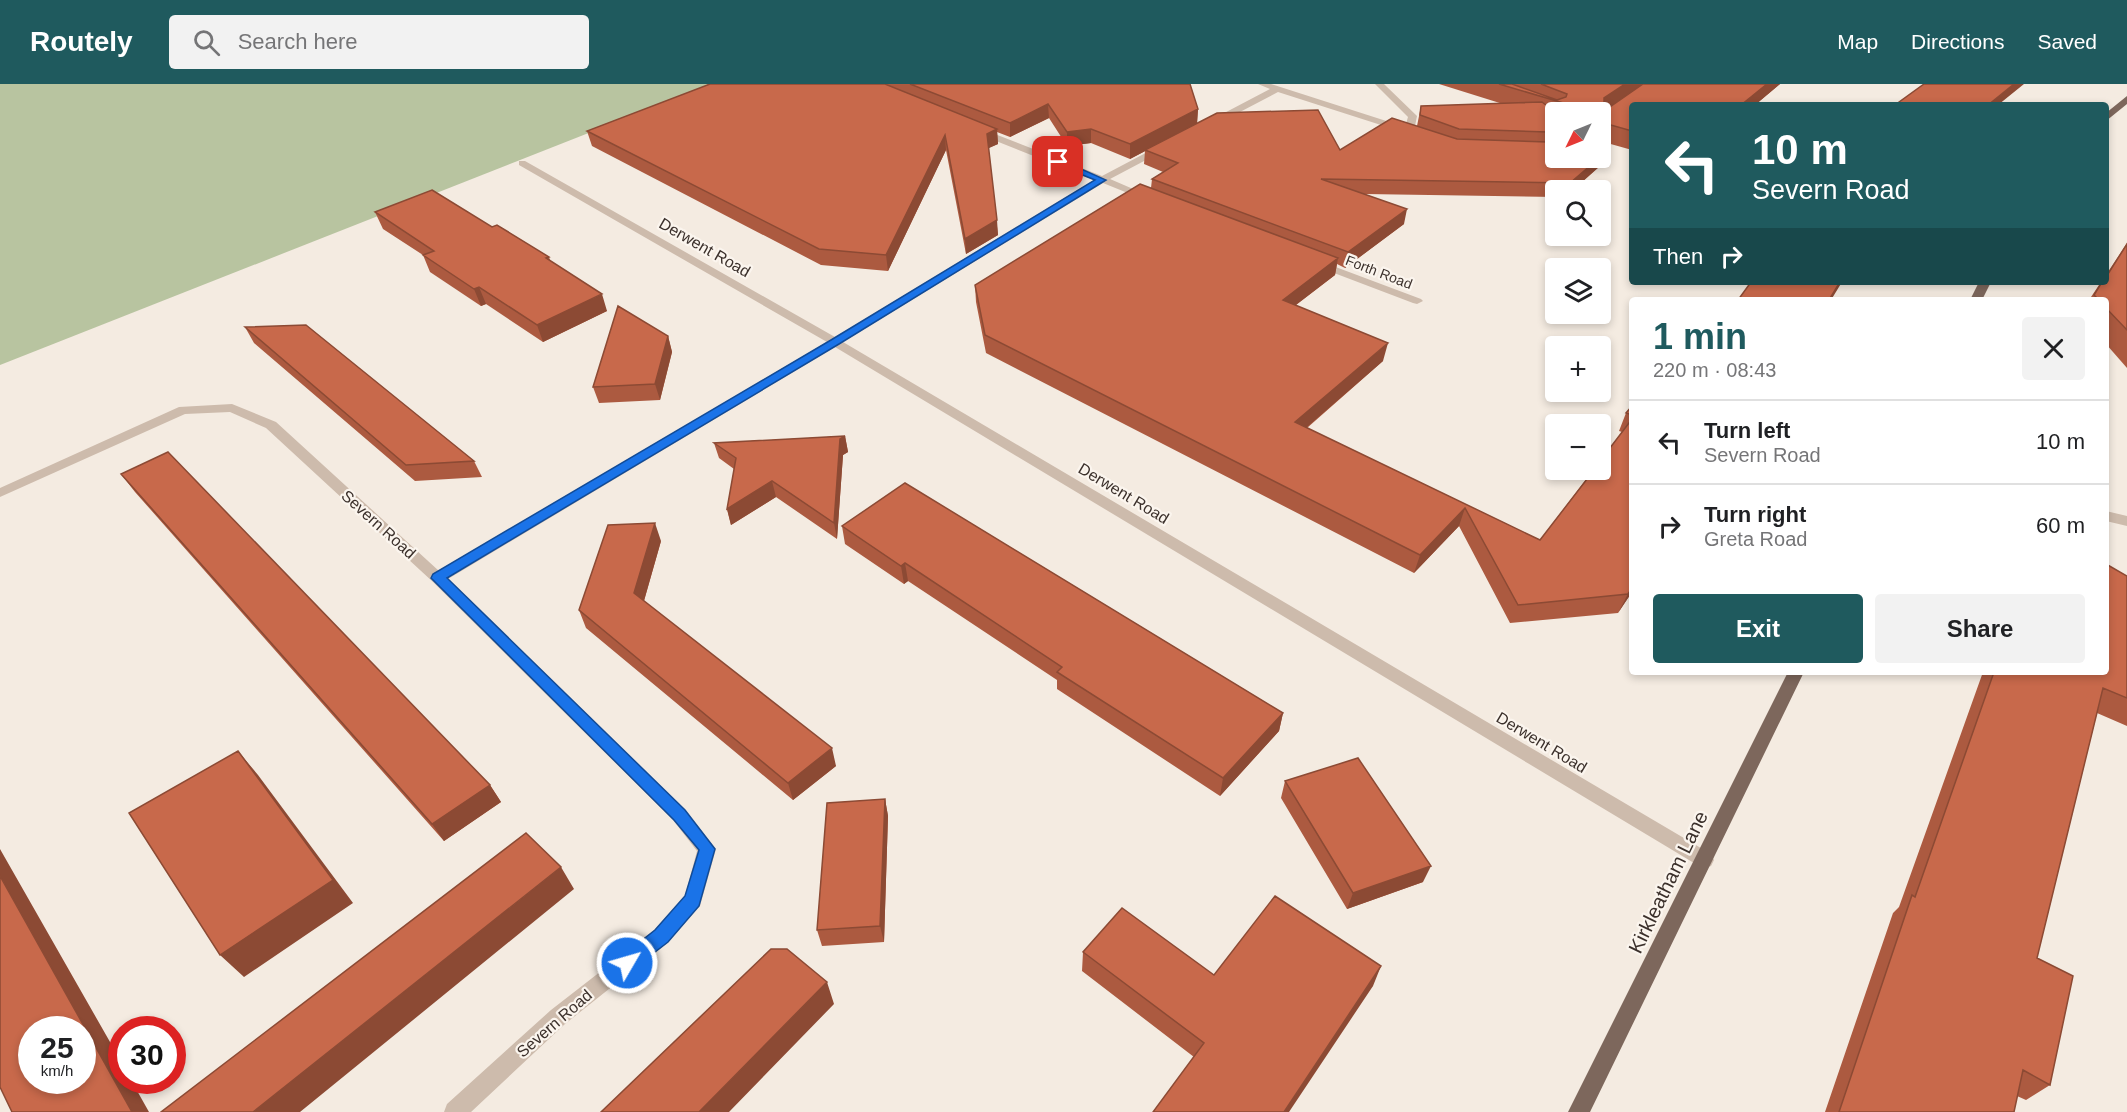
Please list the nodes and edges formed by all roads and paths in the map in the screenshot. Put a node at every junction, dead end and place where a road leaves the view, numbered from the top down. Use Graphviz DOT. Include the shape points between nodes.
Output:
graph roads {
  1 [pos="1262,84"];
  2 [pos="1379,84"];
  3 [pos="1277,89"];
  4 [pos="2127,99"];
  5 [pos="2109,115"];
  6 [pos="1205,126"];
  7 [pos="971,128"];
  8 [pos="1409,131"];
  9 [pos="1420,136"];
  10 [pos="1174,142"];
  11 [pos="522,163"];
  12 [pos="1101,180"];
  13 [pos="1156,201"];
  14 [pos="1308,260"];
  15 [pos="1418,301"];
  16 [pos="835,342"];
  17 [pos="0,493"];
  18 [pos="2109,517"];
  19 [pos="2127,521"];
  20 [pos="438,578"];
  21 [pos="1795,675"];
  22 [pos="1705,860"];
  23 [pos="455,1112"];
  24 [pos="1579,1112"];
  1 -- 3 [label="street"];
  2 -- 8 [label="street" via="1413,116"];
  3 -- 6 [label="street"];
  3 -- 8 [label="street"];
  4 -- 5 [label="main road"];
  7 -- 12 [label="street"];
  8 -- 9 [label="street"];
  10 -- 12 [label="street"];
  11 -- 16 [label="street, Derwent Road"];
  12 -- 13 [label="street"];
  12 -- 16 [label="street"];
  14 -- 15 [label="street, Forth Road"];
  16 -- 20 [label="street"];
  16 -- 22 [label="street, Derwent Road"];
  17 -- 20 [label="street, Severn Road" via="183,410 232,408 271,425"];
  18 -- 19 [label="street"];
  20 -- 23 [label="street, Severn Road" via="679,815 707,849 693,900 662,936 558,1017"];
  21 -- 22 [label="main road, Kirkleatham Lane"];
  22 -- 24 [label="main road, Kirkleatham Lane"];
}
